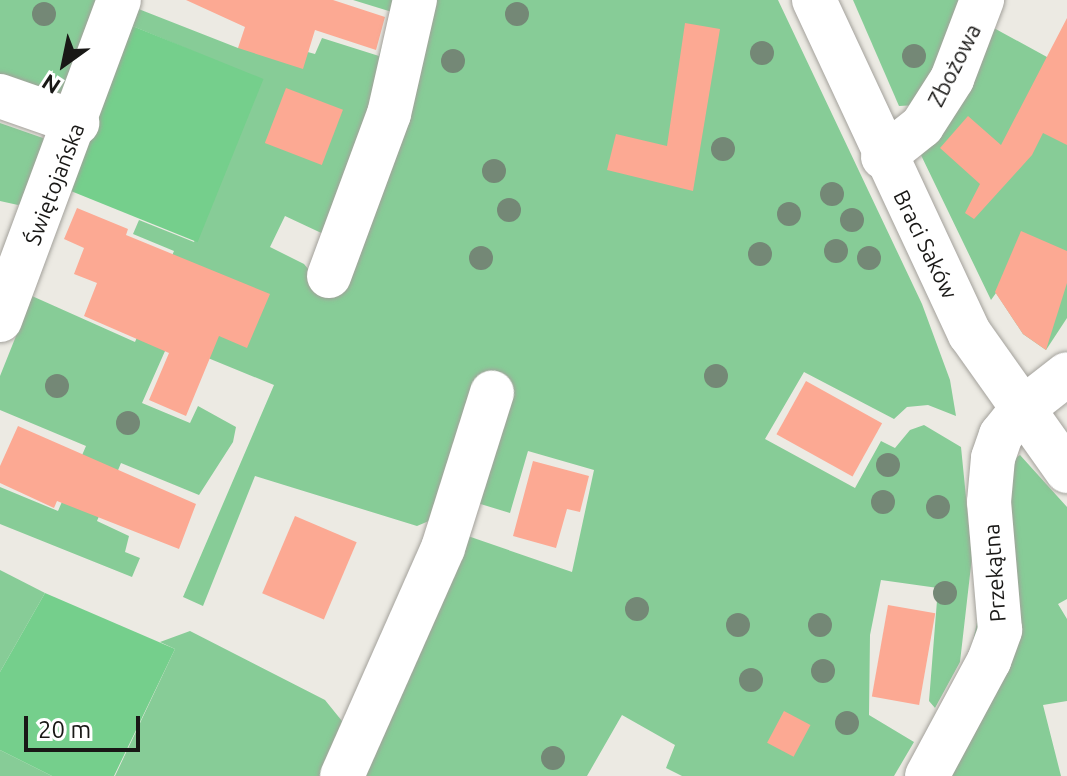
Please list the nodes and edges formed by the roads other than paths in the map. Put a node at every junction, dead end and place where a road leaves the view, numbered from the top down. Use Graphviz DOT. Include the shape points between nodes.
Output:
graph roads {
  1 [pos="119,0"];
  2 [pos="415,0"];
  3 [pos="814,0"];
  4 [pos="982,0"];
  5 [pos="0,96"];
  6 [pos="77,123"];
  7 [pos="883,157"];
  8 [pos="329,276"];
  9 [pos="0,320"];
  10 [pos="1067,374"];
  11 [pos="492,393"];
  12 [pos="1021,410"];
  13 [pos="1067,471"];
  14 [pos="342,776"];
  15 [pos="927,776"];
  1 -- 6 [label="street, Świętojańska"];
  2 -- 8 [label="street" via="389,114"];
  3 -- 7 [label="street, Braci Saków"];
  4 -- 7 [label="street, Zbożowa" via="952,79 922,126"];
  5 -- 6 [label="street"];
  6 -- 9 [label="street, Świętojańska"];
  7 -- 12 [label="street, Braci Saków" via="970,334"];
  10 -- 12 [label="street, Przekątna"];
  11 -- 14 [label="street" via="443,548"];
  12 -- 13 [label="street, Braci Saków"];
  12 -- 15 [label="street, Przekątna" via="1001,435 989,502 1000,630 989,661"];
}
